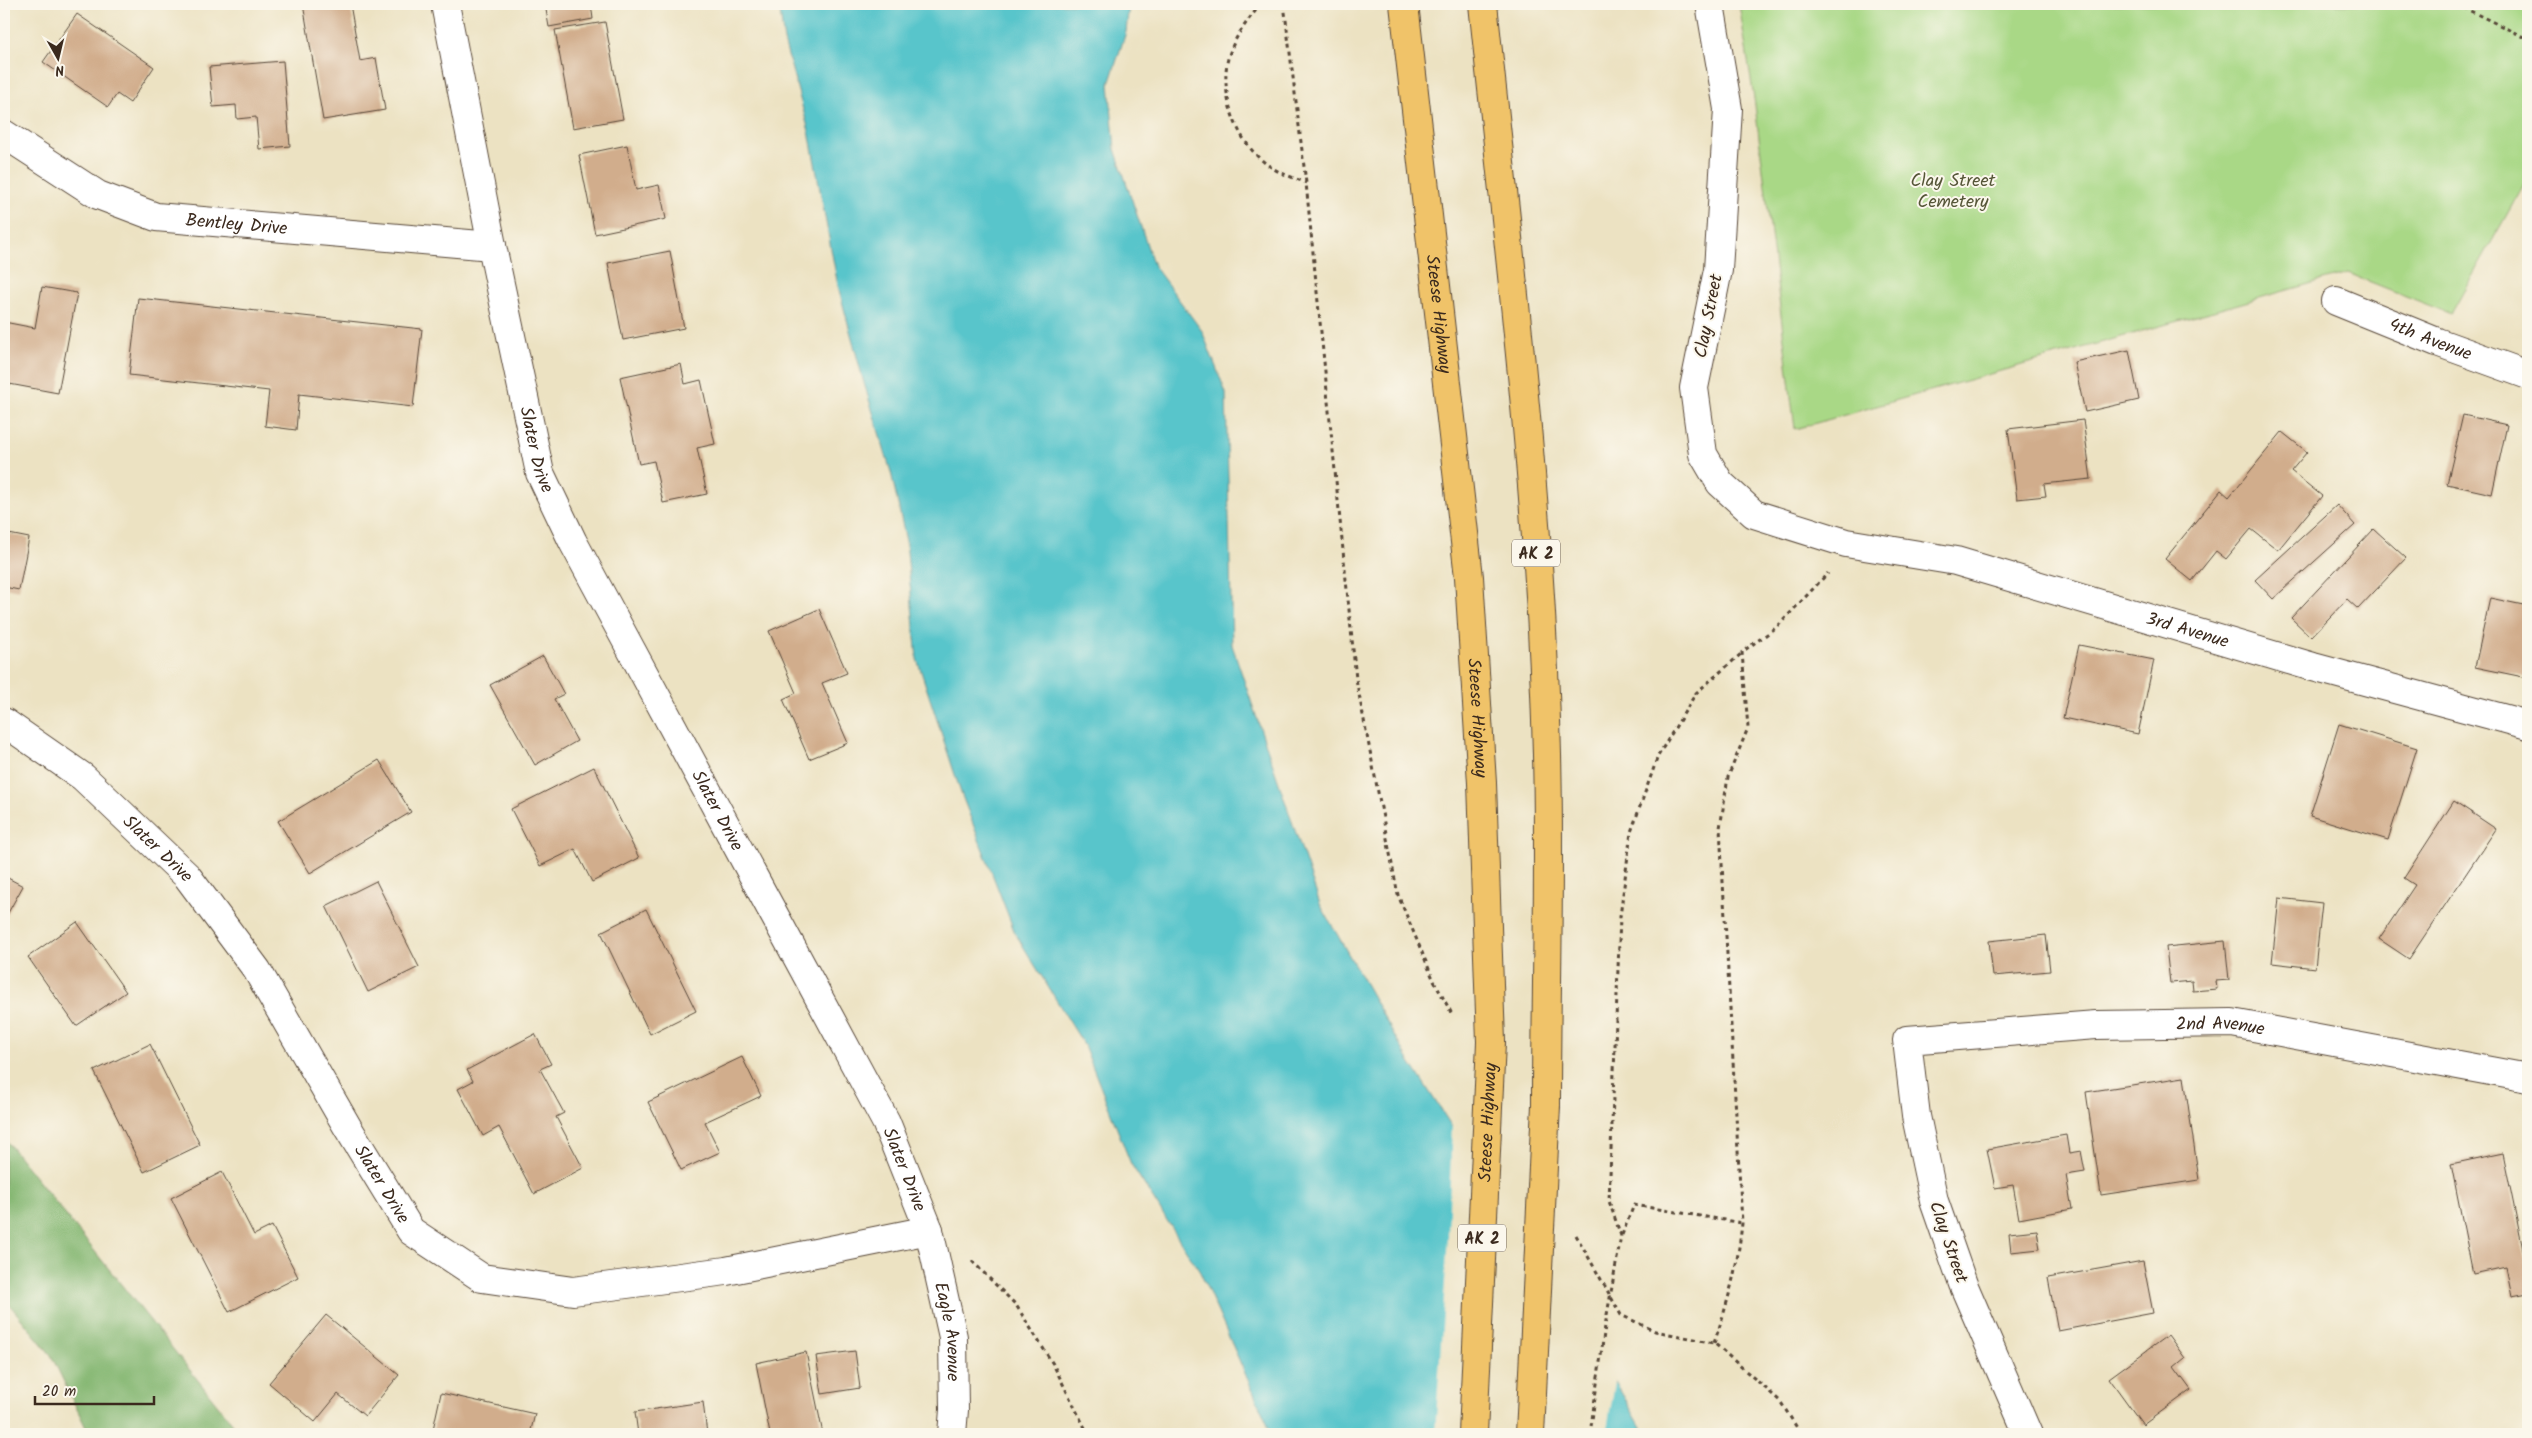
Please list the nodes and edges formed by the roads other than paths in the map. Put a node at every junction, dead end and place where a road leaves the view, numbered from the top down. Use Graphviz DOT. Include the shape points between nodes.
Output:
graph roads {
  1 [pos="445,4"];
  2 [pos="1404,4"];
  3 [pos="1483,4"];
  4 [pos="1710,4"];
  5 [pos="4,134"];
  6 [pos="492,246"];
  7 [pos="2336,301"];
  8 [pos="2528,375"];
  9 [pos="1846,543"];
  10 [pos="4,722"];
  11 [pos="2528,725"];
  12 [pos="1907,1040"];
  13 [pos="2528,1078"];
  14 [pos="930,1230"];
  15 [pos="952,1434"];
  16 [pos="1473,1434"];
  17 [pos="1530,1434"];
  18 [pos="2028,1434"];
  1 -- 6 [label="street, Slater Drive"];
  2 -- 16 [label="highway, Steese Highway / AK 2, bridge" via="1469,577 1482,783 1491,1042"];
  3 -- 17 [label="highway, AK 2, bridge" via="1529,440 1548,756 1546,1105"];
  4 -- 9 [label="street, Clay Street" via="1728,109 1718,270 1694,388 1703,454 1720,484 1754,514"];
  5 -- 6 [label="street, Bentley Drive" via="98,195 156,217"];
  6 -- 14 [label="street, Slater Drive" via="540,473 573,542 886,1122"];
  7 -- 8 [label="street, 4th Avenue"];
  9 -- 11 [label="street, 3rd Avenue" via="1956,561 2313,667"];
  10 -- 14 [label="street, Slater Drive" via="83,777 187,876 257,970 411,1231 482,1278 573,1291 726,1271"];
  12 -- 13 [label="street, 2nd Avenue" via="2096,1025 2232,1023"];
  12 -- 18 [label="street, Clay Street" via="1916,1116 1934,1201 1962,1284"];
  14 -- 15 [label="street, Eagle Avenue" via="953,1337"];
}
